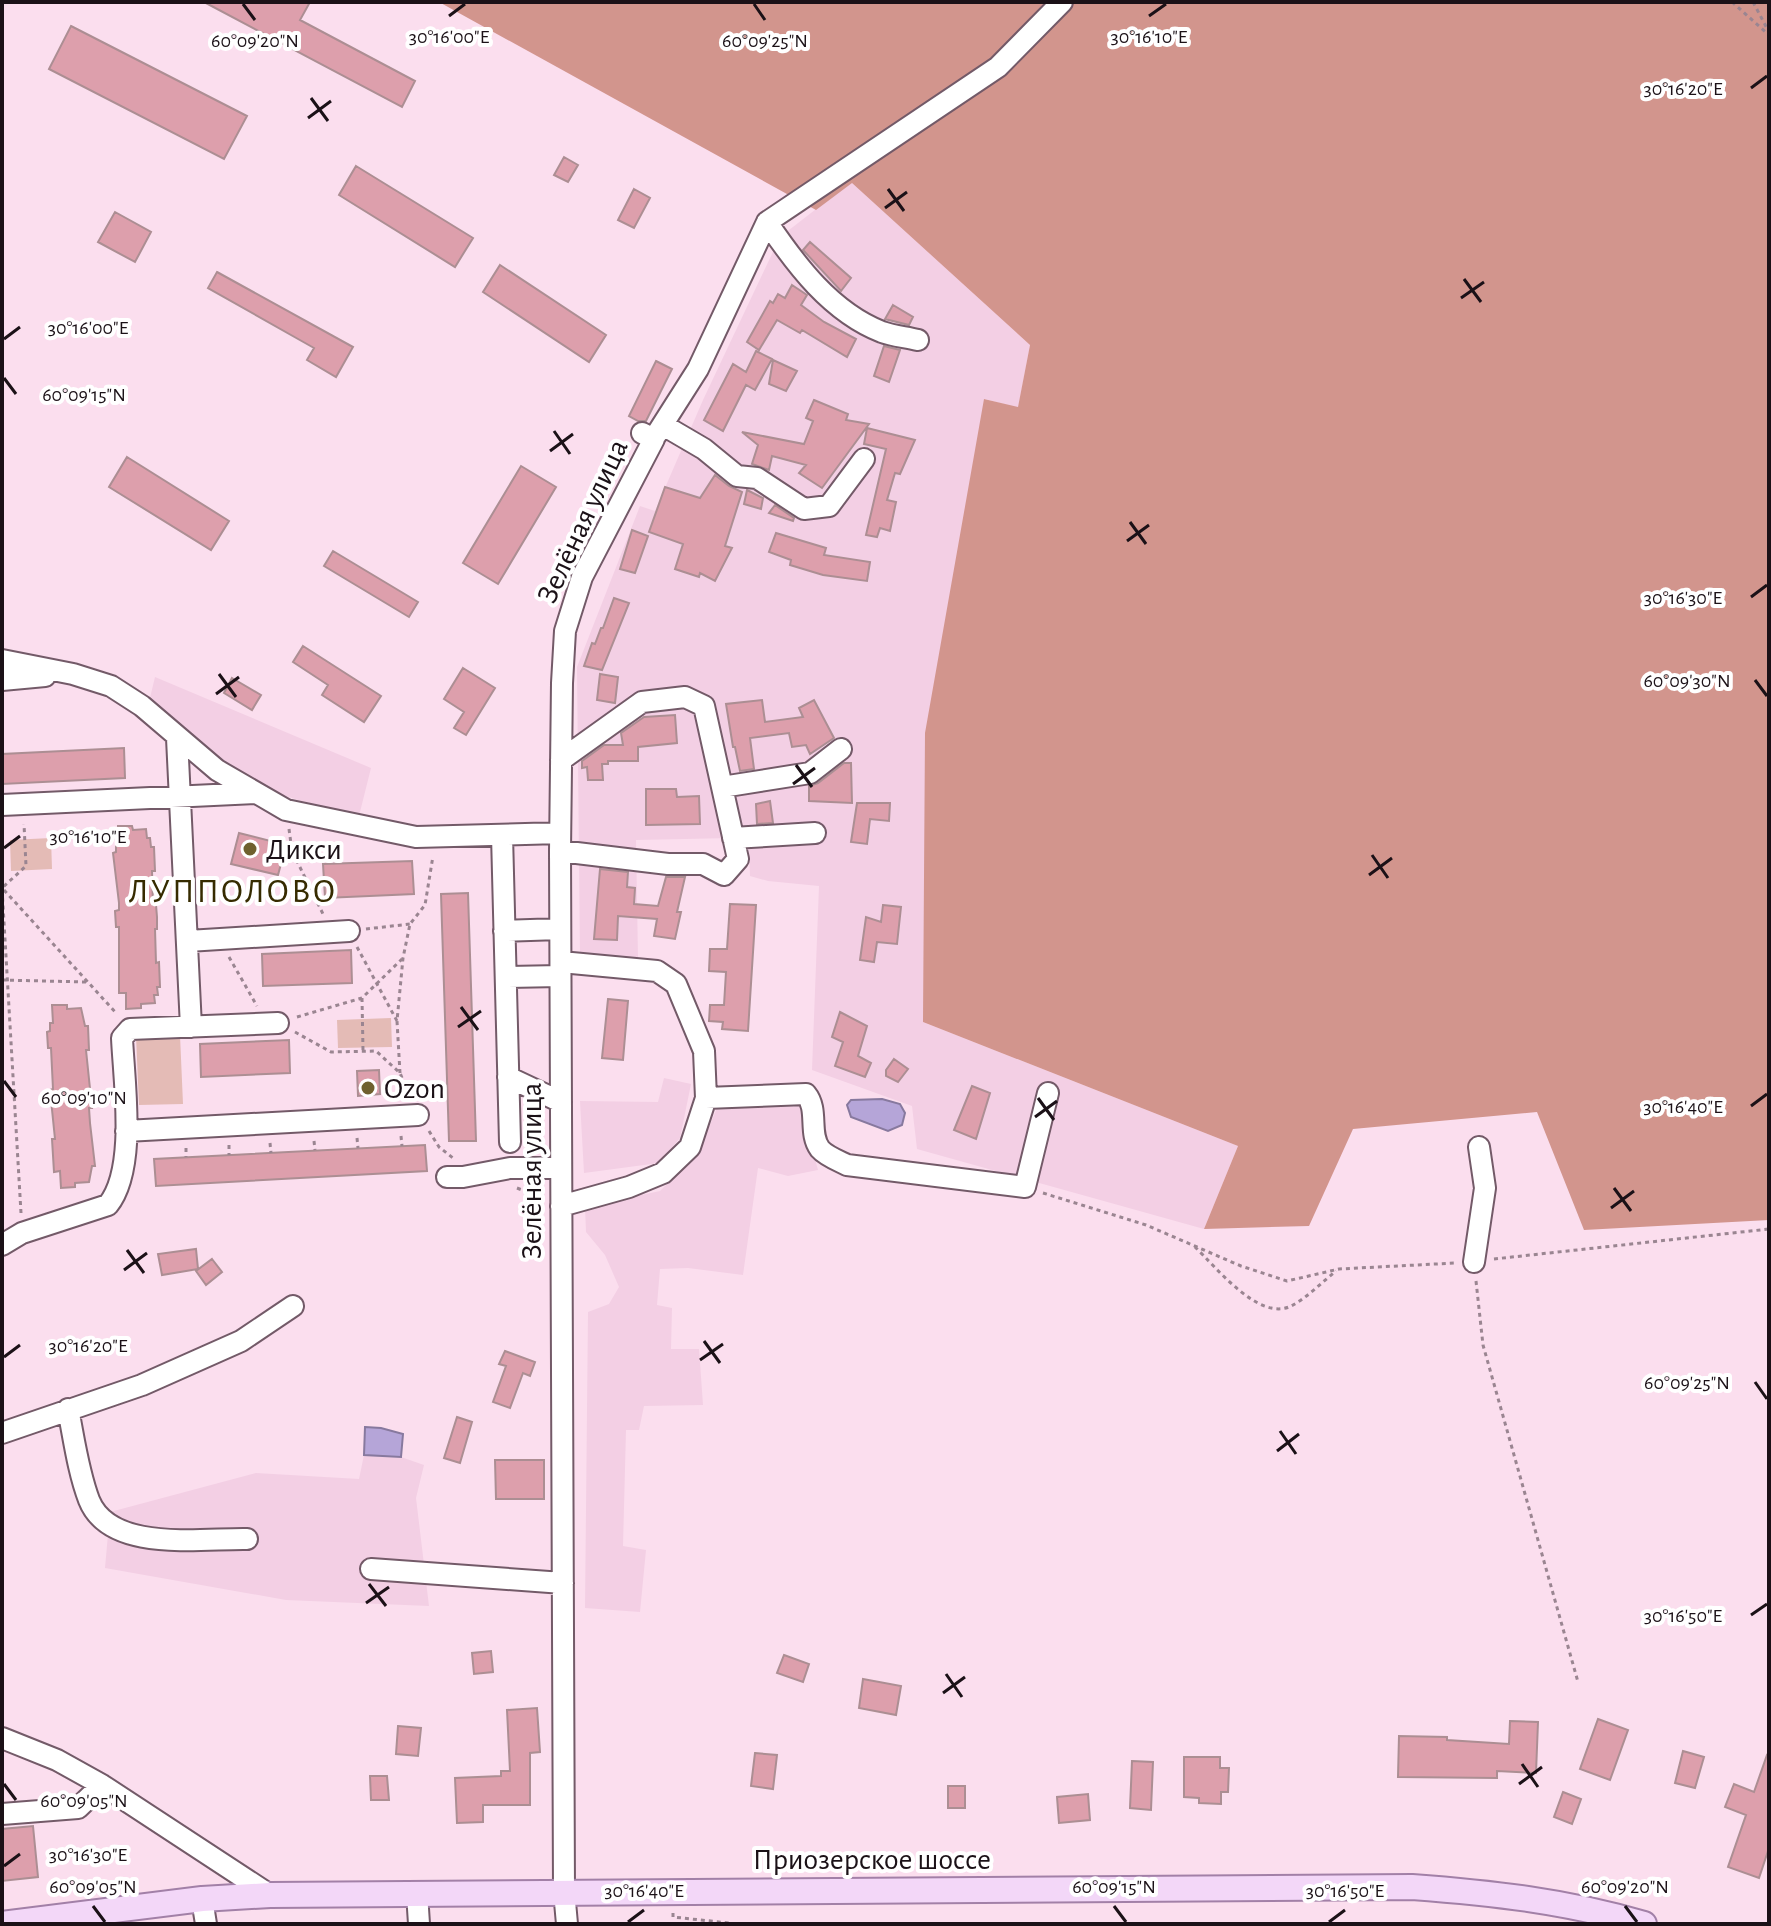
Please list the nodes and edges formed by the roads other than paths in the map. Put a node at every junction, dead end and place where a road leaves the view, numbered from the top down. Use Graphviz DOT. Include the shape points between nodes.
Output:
graph roads {
  1 [pos="1062,2"];
  2 [pos="767,222"];
  3 [pos="918,340"];
  4 [pos="653,432"];
  5 [pos="864,459"];
  6 [pos="2,660"];
  7 [pos="73,674"];
  8 [pos="2,680"];
  9 [pos="177,738"];
  10 [pos="841,749"];
  11 [pos="561,760"];
  12 [pos="722,787"];
  13 [pos="256,793"];
  14 [pos="180,797"];
  15 [pos="12,805"];
  16 [pos="815,833"];
  17 [pos="502,835"];
  18 [pos="733,838"];
  19 [pos="560,842"];
  20 [pos="560,929"];
  21 [pos="504,931"];
  22 [pos="340,932"];
  23 [pos="188,941"];
  24 [pos="560,969"];
  25 [pos="506,977"];
  26 [pos="272,1023"];
  27 [pos="191,1027"];
  28 [pos="508,1077"];
  29 [pos="1048,1093"];
  30 [pos="706,1098"];
  31 [pos="561,1102"];
  32 [pos="418,1115"];
  33 [pos="126,1131"];
  34 [pos="510,1142"];
  35 [pos="1479,1147"];
  36 [pos="561,1168"];
  37 [pos="447,1177"];
  38 [pos="561,1206"];
  39 [pos="2,1245"];
  40 [pos="1474,1262"];
  41 [pos="293,1306"];
  42 [pos="68,1409"];
  43 [pos="2,1433"];
  44 [pos="247,1539"];
  45 [pos="371,1569"];
  46 [pos="563,1583"];
  47 [pos="2,1738"];
  48 [pos="102,1785"];
  49 [pos="2,1814"];
  50 [pos="564,1891"];
  51 [pos="417,1893"];
  52 [pos="270,1895"];
  53 [pos="202,1899"];
  54 [pos="2,1924"];
  55 [pos="206,1924"];
  56 [pos="419,1924"];
  57 [pos="567,1924"];
  58 [pos="1644,1924"];
  1 -- 2 [label="street" via="998,67"];
  2 -- 3 [label="street" via="793,261 839,308 882,332"];
  2 -- 4 [label="street, Зелёная улица" via="698,369"];
  4 -- 5 [label="street" via="704,449 737,476 757,478 804,509 829,506"];
  4 -- 11 [label="street, Зелёная улица" via="582,577 565,631"];
  6 -- 7 [label="street"];
  7 -- 8 [label="street"];
  7 -- 9 [label="street" via="111,686"];
  9 -- 13 [label="street"];
  9 -- 14 [label="street"];
  10 -- 12 [label="street" via="810,773"];
  11 -- 12 [label="street" via="642,702 685,697 704,706"];
  11 -- 19 [label="street, Зелёная улица"];
  12 -- 18 [label="street"];
  13 -- 14 [label="street"];
  13 -- 17 [label="street" via="286,810 416,837"];
  14 -- 15 [label="street"];
  14 -- 23 [label="street"];
  16 -- 18 [label="street"];
  17 -- 19 [label="street"];
  17 -- 21 [label="street"];
  18 -- 19 [label="street" via="738,859 724,875 703,864 668,864"];
  19 -- 20 [label="street, Зелёная улица"];
  20 -- 21 [label="street"];
  20 -- 24 [label="street, Зелёная улица"];
  21 -- 25 [label="street"];
  22 -- 23 [label="street"];
  23 -- 27 [label="street"];
  24 -- 25 [label="street"];
  24 -- 30 [label="street" via="657,971 676,984 704,1051"];
  24 -- 31 [label="street, Зелёная улица"];
  25 -- 28 [label="street"];
  26 -- 27 [label="street"];
  27 -- 33 [label="street" via="130,1029 122,1038"];
  28 -- 31 [label="street"];
  28 -- 34 [label="street"];
  29 -- 30 [label="street" via="1025,1187 847,1165 821,1151 814,1138 812,1101 806,1094"];
  30 -- 38 [label="street" via="690,1147 663,1173"];
  31 -- 36 [label="street, Зелёная улица"];
  32 -- 33 [label="street"];
  33 -- 39 [label="street" via="122,1173 108,1205 22,1233"];
  35 -- 40 [label="street" via="1485,1188"];
  36 -- 37 [label="street" via="510,1168"];
  36 -- 38 [label="street, Зелёная улица"];
  38 -- 46 [label="street, Зелёная улица"];
  41 -- 42 [label="street" via="241,1341 142,1385"];
  42 -- 43 [label="street"];
  42 -- 44 [label="street" via="90,1502 104,1523 148,1538"];
  45 -- 46 [label="street"];
  46 -- 50 [label="street, Зелёная улица"];
  47 -- 48 [label="street"];
  48 -- 49 [label="street" via="78,1808"];
  48 -- 52 [label="street"];
  50 -- 51 [label="main road, Приозерское шоссе"];
  50 -- 57 [label="street, Зелёная улица"];
  50 -- 58 [label="main road, Приозерское шоссе" via="1412,1887 1512,1895"];
  51 -- 52 [label="main road, Приозерское шоссе"];
  51 -- 56 [label="street"];
  52 -- 53 [label="main road, Приозерское шоссе"];
  53 -- 54 [label="main road, Приозерское шоссе"];
  53 -- 55 [label="street"];
}
